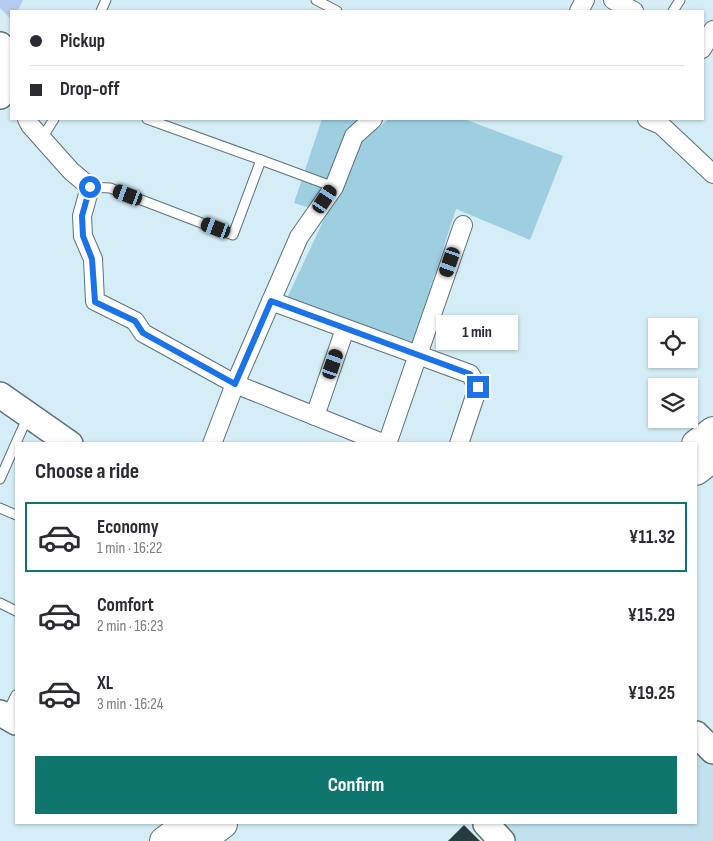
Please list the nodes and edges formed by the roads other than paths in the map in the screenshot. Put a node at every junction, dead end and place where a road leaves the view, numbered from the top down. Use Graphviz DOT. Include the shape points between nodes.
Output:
graph roads {
  1 [pos="316,0"];
  2 [pos="613,0"];
  3 [pos="335,10"];
  4 [pos="632,10"];
  5 [pos="713,30"];
  6 [pos="0,45"];
  7 [pos="704,46"];
  8 [pos="5,95"];
  9 [pos="28,120"];
  10 [pos="53,120"];
  11 [pos="150,120"];
  12 [pos="372,120"];
  13 [pos="658,121"];
  14 [pos="42,138"];
  15 [pos="261,160"];
  16 [pos="713,174"];
  17 [pos="90,187"];
  18 [pos="334,187"];
  19 [pos="463,225"];
  20 [pos="271,301"];
  21 [pos="346,329"];
  22 [pos="418,354"];
  23 [pos="235,384"];
  24 [pos="0,395"];
  25 [pos="29,414"];
  26 [pos="315,416"];
  27 [pos="713,431"];
  28 [pos="17,442"];
  29 [pos="67,442"];
  30 [pos="213,442"];
  31 [pos="381,442"];
  32 [pos="387,442"];
  33 [pos="460,442"];
  34 [pos="697,443"];
  35 [pos="15,445"];
  36 [pos="713,458"];
  37 [pos="697,470"];
  38 [pos="0,479"];
  39 [pos="0,508"];
  40 [pos="15,515"];
  41 [pos="0,603"];
  42 [pos="15,610"];
  43 [pos="697,735"];
  44 [pos="713,751"];
  45 [pos="187,824"];
  46 [pos="486,824"];
  47 [pos="164,841"];
  48 [pos="502,841"];
  1 -- 3 [label="lane"];
  2 -- 4 [label="street"];
  5 -- 7 [label="street"];
  6 -- 8 [label="street" via="6,51 9,75"];
  9 -- 14 [label="street"];
  10 -- 14 [label="lane"];
  11 -- 15 [label="lane"];
  12 -- 18 [label="street" via="354,136"];
  13 -- 16 [label="street"];
  14 -- 17 [label="street" via="70,171"];
  15 -- 17 [label="lane" via="233,235 110,188"];
  15 -- 18 [label="lane"];
  17 -- 23 [label="street" via="82,216 83,236 92,259 95,302 135,321 143,333"];
  18 -- 20 [label="street" via="299,238"];
  19 -- 22 [label="street"];
  20 -- 21 [label="street"];
  20 -- 23 [label="street"];
  21 -- 22 [label="street"];
  21 -- 26 [label="street"];
  22 -- 32 [label="street"];
  22 -- 33 [label="street" via="470,374 478,387"];
  23 -- 26 [label="street"];
  23 -- 30 [label="street"];
  24 -- 25 [label="street"];
  25 -- 28 [label="lane"];
  25 -- 29 [label="street"];
  26 -- 31 [label="street"];
  27 -- 34 [label="main road"];
  35 -- 38 [label="lane"];
  36 -- 37 [label="main road"];
  39 -- 40 [label="lane"];
  41 -- 42 [label="lane"];
  43 -- 44 [label="street"];
  45 -- 47 [label="main road"];
  46 -- 48 [label="street"];
}
